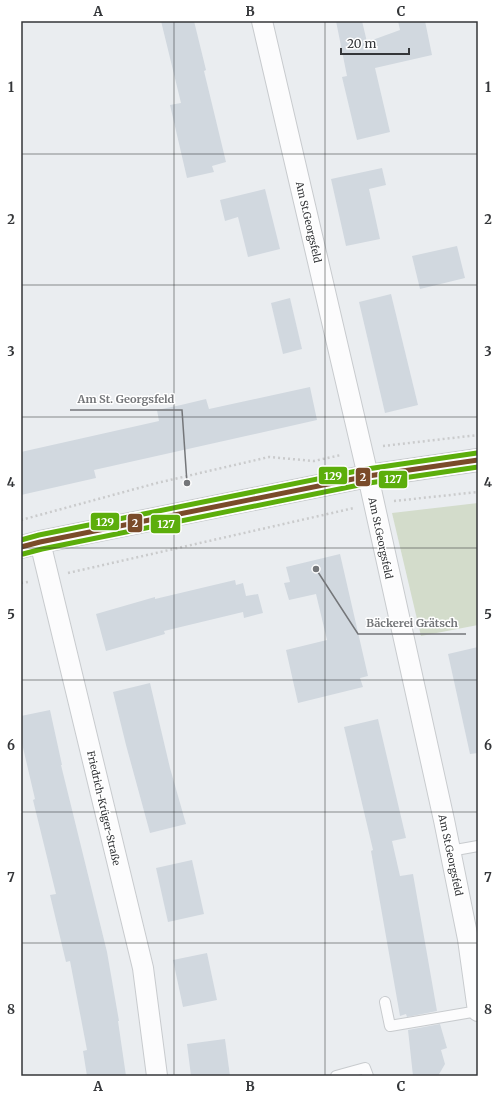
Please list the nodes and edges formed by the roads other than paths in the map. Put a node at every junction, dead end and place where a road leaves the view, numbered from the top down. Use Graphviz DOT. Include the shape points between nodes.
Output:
graph roads {
  1 [pos="262,21"];
  2 [pos="478,460"];
  3 [pos="368,476"];
  4 [pos="31,545"];
  5 [pos="478,846"];
  6 [pos="450,851"];
  7 [pos="385,1002"];
  8 [pos="478,1007"];
  9 [pos="157,1076"];
  10 [pos="336,1076"];
  11 [pos="368,1076"];
  1 -- 3 [label="street, Am St.Georgsfeld"];
  2 -- 3 [label="main road"];
  3 -- 4 [label="main road"];
  3 -- 6 [label="street, Am St.Georgsfeld"];
  4 -- 9 [label="street, Friedrich-Krüger-Straße" via="49,577 142,968"];
  5 -- 6 [label="lane"];
  6 -- 8 [label="street, Am St.Georgsfeld" via="468,939"];
  7 -- 8 [label="lane" via="390,1026"];
  10 -- 11 [label="lane" via="365,1068"];
}
